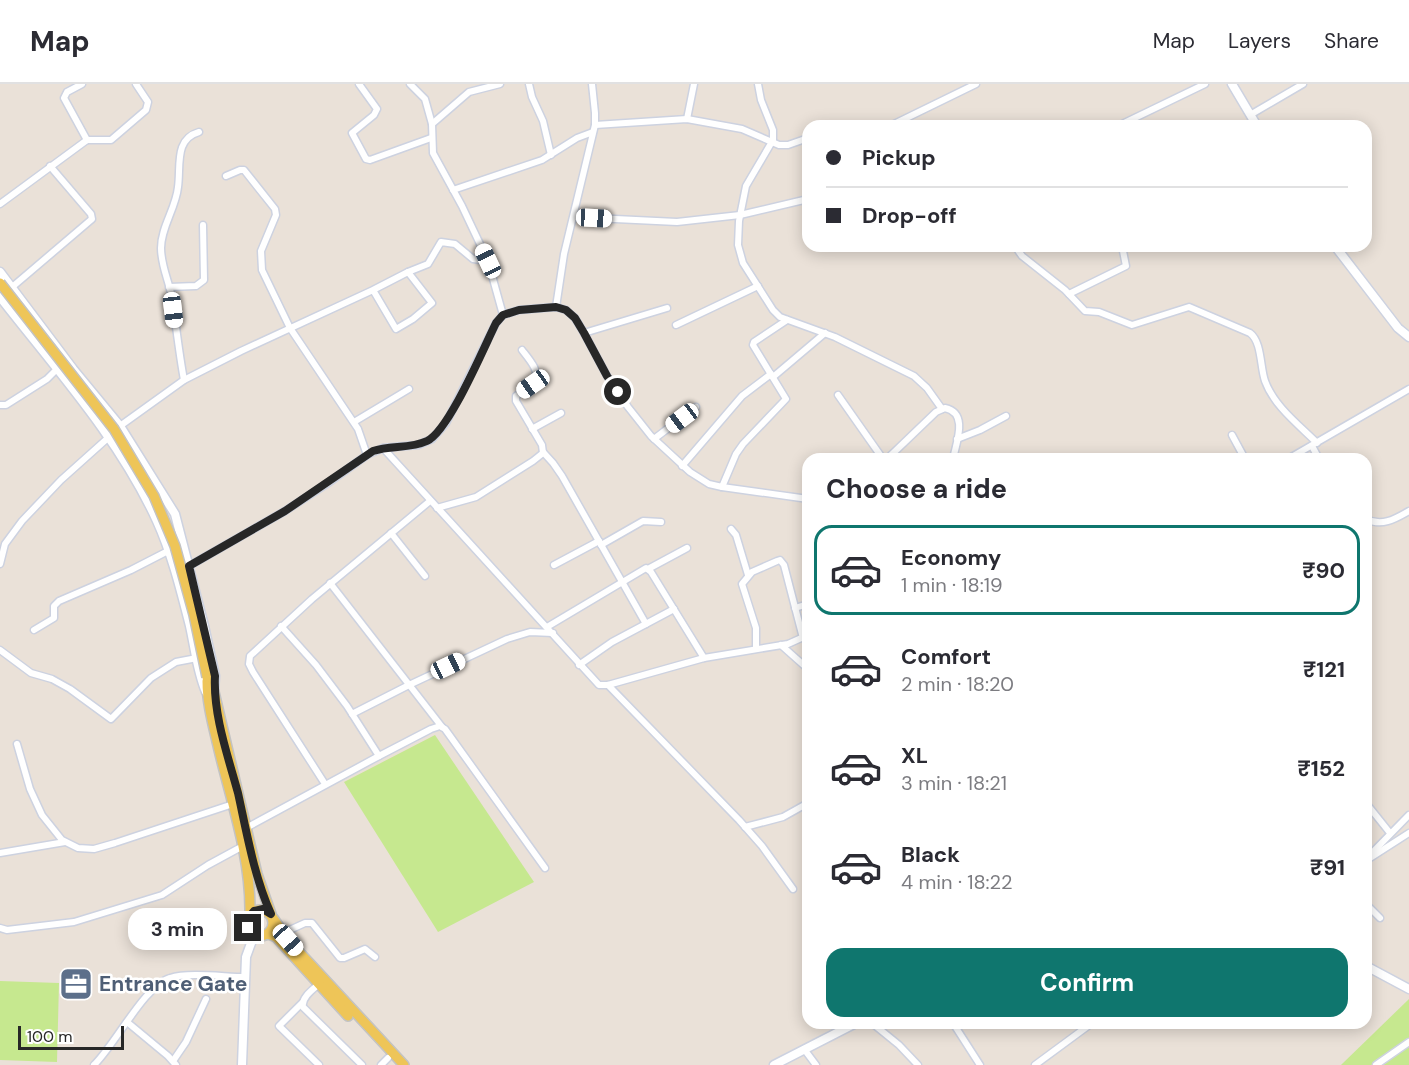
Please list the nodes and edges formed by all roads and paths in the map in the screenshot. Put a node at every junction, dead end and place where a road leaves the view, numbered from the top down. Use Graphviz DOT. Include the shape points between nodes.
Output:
graph roads {
  1 [pos="82,84"];
  2 [pos="136,84"];
  3 [pos="359,84"];
  4 [pos="410,84"];
  5 [pos="500,84"];
  6 [pos="529,84"];
  7 [pos="591,84"];
  8 [pos="694,84"];
  9 [pos="758,84"];
  10 [pos="976,84"];
  11 [pos="1205,84"];
  12 [pos="1232,84"];
  13 [pos="1303,84"];
  14 [pos="1250,115"];
  15 [pos="687,119"];
  16 [pos="903,120"];
  17 [pos="1130,120"];
  18 [pos="1253,120"];
  19 [pos="432,124"];
  20 [pos="594,129"];
  21 [pos="199,132"];
  22 [pos="431,138"];
  23 [pos="87,140"];
  24 [pos="802,140"];
  25 [pos="772,144"];
  26 [pos="551,154"];
  27 [pos="50,166"];
  28 [pos="226,176"];
  29 [pos="453,190"];
  30 [pos="0,194"];
  31 [pos="802,200"];
  32 [pos="2,202"];
  33 [pos="740,215"];
  34 [pos="574,217"];
  35 [pos="203,225"];
  36 [pos="1019,252"];
  37 [pos="1123,252"];
  38 [pos="1340,252"];
  39 [pos="488,261"];
  40 [pos="0,272"];
  41 [pos="408,272"];
  42 [pos="0,284"];
  43 [pos="758,286"];
  44 [pos="169,287"];
  45 [pos="11,288"];
  46 [pos="373,290"];
  47 [pos="1068,294"];
  48 [pos="0,297"];
  49 [pos="556,307"];
  50 [pos="667,308"];
  51 [pos="503,315"];
  52 [pos="787,320"];
  53 [pos="676,325"];
  54 [pos="290,328"];
  55 [pos="584,333"];
  56 [pos="825,333"];
  57 [pos="1409,337"];
  58 [pos="522,350"];
  59 [pos="57,369"];
  60 [pos="772,375"];
  61 [pos="184,380"];
  62 [pos="1409,388"];
  63 [pos="408,389"];
  64 [pos="837,395"];
  65 [pos="0,405"];
  66 [pos="696,407"];
  67 [pos="942,409"];
  68 [pos="561,413"];
  69 [pos="1006,416"];
  70 [pos="354,422"];
  71 [pos="120,426"];
  72 [pos="532,429"];
  73 [pos="1232,435"];
  74 [pos="109,437"];
  75 [pos="654,439"];
  76 [pos="957,439"];
  77 [pos="1314,445"];
  78 [pos="383,448"];
  79 [pos="543,452"];
  80 [pos="880,453"];
  81 [pos="892,453"];
  82 [pos="954,453"];
  83 [pos="1242,453"];
  84 [pos="1299,453"];
  85 [pos="1317,453"];
  86 [pos="367,455"];
  87 [pos="682,466"];
  88 [pos="722,487"];
  89 [pos="802,499"];
  90 [pos="430,501"];
  91 [pos="168,504"];
  92 [pos="437,508"];
  93 [pos="1409,511"];
  94 [pos="153,513"];
  95 [pos="1372,521"];
  96 [pos="661,522"];
  97 [pos="731,529"];
  98 [pos="391,533"];
  99 [pos="600,543"];
  100 [pos="687,548"];
  101 [pos="1,551"];
  102 [pos="168,551"];
  103 [pos="0,564"];
  104 [pos="554,565"];
  105 [pos="189,566"];
  106 [pos="648,569"];
  107 [pos="748,575"];
  108 [pos="426,576"];
  109 [pos="621,581"];
  110 [pos="330,584"];
  111 [pos="802,606"];
  112 [pos="795,608"];
  113 [pos="674,609"];
  114 [pos="646,624"];
  115 [pos="281,626"];
  116 [pos="802,626"];
  117 [pos="547,627"];
  118 [pos="34,630"];
  119 [pos="553,633"];
  120 [pos="802,638"];
  121 [pos="781,645"];
  122 [pos="756,648"];
  123 [pos="0,650"];
  124 [pos="197,658"];
  125 [pos="704,658"];
  126 [pos="579,664"];
  127 [pos="802,664"];
  128 [pos="409,685"];
  129 [pos="608,685"];
  130 [pos="210,693"];
  131 [pos="352,714"];
  132 [pos="442,727"];
  133 [pos="17,744"];
  134 [pos="379,756"];
  135 [pos="325,784"];
  136 [pos="232,804"];
  137 [pos="802,806"];
  138 [pos="1372,810"];
  139 [pos="1409,815"];
  140 [pos="745,827"];
  141 [pos="246,828"];
  142 [pos="1390,833"];
  143 [pos="1409,833"];
  144 [pos="65,842"];
  145 [pos="243,846"];
  146 [pos="1372,852"];
  147 [pos="0,853"];
  148 [pos="1372,857"];
  149 [pos="544,868"];
  150 [pos="793,889"];
  151 [pos="1372,910"];
  152 [pos="250,914"];
  153 [pos="272,916"];
  154 [pos="1380,918"];
  155 [pos="0,928"];
  156 [pos="283,933"];
  157 [pos="268,934"];
  158 [pos="254,935"];
  159 [pos="375,957"];
  160 [pos="1372,969"];
  161 [pos="245,977"];
  162 [pos="319,984"];
  163 [pos="1409,989"];
  164 [pos="206,999"];
  165 [pos="302,1003"];
  166 [pos="127,1022"];
  167 [pos="843,1029"];
  168 [pos="879,1029"];
  169 [pos="957,1029"];
  170 [pos="1082,1030"];
  171 [pos="1409,1042"];
  172 [pos="804,1049"];
  173 [pos="174,1063"];
  174 [pos="388,1063"];
  175 [pos="94,1065"];
  176 [pos="242,1065"];
  177 [pos="319,1065"];
  178 [pos="362,1065"];
  179 [pos="404,1065"];
  180 [pos="774,1065"];
  181 [pos="816,1065"];
  182 [pos="918,1065"];
  183 [pos="980,1065"];
  184 [pos="1035,1065"];
  185 [pos="1376,1065"];
  1 -- 23 [label="street" via="64,98"];
  2 -- 23 [label="street" via="148,102 146,110 111,140"];
  3 -- 22 [label="street" via="377,109 352,133 366,159"];
  4 -- 19 [label="street" via="425,99"];
  5 -- 19 [label="street" via="469,92"];
  6 -- 26 [label="street"];
  7 -- 20 [label="street"];
  8 -- 15 [label="street"];
  9 -- 25 [label="street" via="773,130"];
  10 -- 16 [label="street"];
  11 -- 17 [label="street"];
  12 -- 14 [label="street"];
  13 -- 14 [label="street"];
  14 -- 18 [label="street"];
  15 -- 20 [label="street"];
  15 -- 25 [label="street" via="742,129"];
  19 -- 22 [label="street"];
  20 -- 26 [label="street"];
  20 -- 34 [label="street"];
  21 -- 44 [label="street" via="183,143 178,188 162,235 161,258"];
  22 -- 29 [label="street" via="435,158"];
  23 -- 27 [label="street"];
  24 -- 25 [label="street" via="788,145"];
  25 -- 33 [label="street" via="749,181"];
  26 -- 29 [label="street"];
  27 -- 32 [label="street"];
  27 -- 45 [label="street" via="92,219"];
  28 -- 54 [label="street" via="244,170 275,209 260,258"];
  29 -- 39 [label="street"];
  30 -- 32 [label="street"];
  31 -- 33 [label="street"];
  33 -- 34 [label="street" via="672,222"];
  33 -- 43 [label="street" via="738,250"];
  34 -- 49 [label="street"];
  35 -- 44 [label="street" via="204,280 196,286"];
  36 -- 47 [label="street"];
  37 -- 47 [label="street" via="1126,266"];
  38 -- 57 [label="street"];
  39 -- 41 [label="street" via="473,259 455,244 441,242 428,264"];
  39 -- 51 [label="street"];
  40 -- 45 [label="street"];
  41 -- 46 [label="street"];
  41 -- 46 [label="street" via="432,303 396,329"];
  42 -- 130 [label="main road, bridge" via="114,429 154,496 177,555"];
  43 -- 52 [label="street" via="772,310"];
  43 -- 53 [label="street"];
  44 -- 61 [label="street"];
  45 -- 71 [label="street"];
  46 -- 54 [label="street"];
  47 -- 77 [label="street" via="1085,311 1129,325 1189,307 1250,333 1269,389"];
  48 -- 59 [label="street"];
  49 -- 51 [label="street"];
  49 -- 55 [label="street" via="570,313"];
  50 -- 55 [label="street"];
  51 -- 78 [label="street" via="437,435 418,445"];
  52 -- 56 [label="street"];
  52 -- 60 [label="street" via="753,344"];
  54 -- 61 [label="street"];
  54 -- 70 [label="street"];
  55 -- 75 [label="street" via="607,376"];
  56 -- 60 [label="street"];
  56 -- 67 [label="street" via="914,376"];
  58 -- 72 [label="street" via="538,378 515,399"];
  59 -- 65 [label="street" via="47,379"];
  59 -- 74 [label="street"];
  60 -- 87 [label="street" via="742,396"];
  60 -- 88 [label="street" via="786,400 743,444"];
  61 -- 71 [label="street"];
  62 -- 77 [label="street"];
  63 -- 70 [label="street"];
  64 -- 80 [label="street"];
  66 -- 75 [label="street"];
  67 -- 76 [label="street" via="952,410 959,418"];
  67 -- 81 [label="street"];
  68 -- 72 [label="street"];
  69 -- 76 [label="street"];
  70 -- 86 [label="street"];
  71 -- 91 [label="street"];
  72 -- 79 [label="street"];
  73 -- 83 [label="street"];
  74 -- 94 [label="street"];
  74 -- 101 [label="street" via="22,520"];
  75 -- 87 [label="street"];
  76 -- 82 [label="street"];
  77 -- 84 [label="street"];
  77 -- 85 [label="street"];
  78 -- 86 [label="street"];
  78 -- 90 [label="street"];
  79 -- 92 [label="street" via="482,493"];
  79 -- 99 [label="street" via="554,463"];
  86 -- 105 [label="street" via="285,511"];
  87 -- 88 [label="street" via="700,479"];
  88 -- 89 [label="street"];
  90 -- 92 [label="street"];
  90 -- 98 [label="street"];
  91 -- 94 [label="street"];
  91 -- 105 [label="street" via="175,514"];
  92 -- 117 [label="street"];
  93 -- 95 [label="street" via="1385,522"];
  94 -- 102 [label="street"];
  96 -- 99 [label="street" via="643,521"];
  97 -- 107 [label="street"];
  98 -- 108 [label="street"];
  98 -- 110 [label="street"];
  99 -- 104 [label="street"];
  99 -- 109 [label="street"];
  100 -- 106 [label="street"];
  101 -- 103 [label="street"];
  102 -- 118 [label="street" via="59,601 54,606 54,618"];
  102 -- 124 [label="street"];
  105 -- 130 [label="street" via="215,676"];
  106 -- 109 [label="street"];
  106 -- 113 [label="street"];
  107 -- 112 [label="street" via="780,560"];
  107 -- 122 [label="street" via="742,588 756,628"];
  109 -- 114 [label="street"];
  109 -- 117 [label="street"];
  110 -- 115 [label="street"];
  110 -- 128 [label="street"];
  111 -- 112 [label="street"];
  112 -- 116 [label="street"];
  113 -- 114 [label="street"];
  113 -- 125 [label="street"];
  114 -- 126 [label="street"];
  115 -- 131 [label="street"];
  115 -- 135 [label="street" via="253,651 249,664"];
  117 -- 119 [label="street"];
  119 -- 126 [label="street"];
  119 -- 128 [label="street" via="530,632 507,639"];
  120 -- 121 [label="street"];
  121 -- 122 [label="street"];
  121 -- 127 [label="street"];
  122 -- 125 [label="street"];
  123 -- 124 [label="street" via="32,673 70,689 111,719 151,678 176,662"];
  124 -- 130 [label="street" via="201,680"];
  125 -- 129 [label="street"];
  126 -- 129 [label="street" via="595,683"];
  128 -- 131 [label="street"];
  128 -- 132 [label="street"];
  129 -- 140 [label="street"];
  130 -- 136 [label="main road"];
  130 -- 141 [label="main road"];
  131 -- 134 [label="street"];
  132 -- 134 [label="street"];
  132 -- 149 [label="street"];
  133 -- 144 [label="street" via="34,800"];
  134 -- 135 [label="street"];
  135 -- 141 [label="street"];
  136 -- 144 [label="street" via="94,849"];
  136 -- 145 [label="main road"];
  137 -- 140 [label="street" via="783,817"];
  138 -- 142 [label="street"];
  139 -- 142 [label="street"];
  140 -- 150 [label="street"];
  141 -- 153 [label="main road" via="262,893"];
  142 -- 146 [label="street"];
  143 -- 148 [label="street"];
  144 -- 147 [label="street"];
  145 -- 152 [label="main road"];
  145 -- 155 [label="street" via="154,898 74,922"];
  151 -- 154 [label="street"];
  152 -- 153 [label="main road" via="258,909"];
  152 -- 158 [label="main road" via="247,923"];
  153 -- 156 [label="main road"];
  153 -- 157 [label="main road" via="273,927"];
  156 -- 159 [label="street" via="312,923 340,958 365,949"];
  156 -- 179 [label="main road"];
  157 -- 158 [label="main road"];
  157 -- 162 [label="main road" via="276,937"];
  158 -- 161 [label="street" via="246,957"];
  160 -- 163 [label="street"];
  161 -- 166 [label="street" via="169,978 152,991"];
  161 -- 176 [label="street"];
  162 -- 165 [label="street"];
  162 -- 174 [label="main road"];
  164 -- 173 [label="street"];
  165 -- 177 [label="street" via="279,1026"];
  165 -- 178 [label="street"];
  166 -- 173 [label="street"];
  166 -- 175 [label="street"];
  167 -- 172 [label="street"];
  168 -- 182 [label="street"];
  169 -- 183 [label="street"];
  170 -- 184 [label="street"];
  171 -- 185 [label="street"];
  172 -- 180 [label="street"];
  172 -- 181 [label="street"];
}
